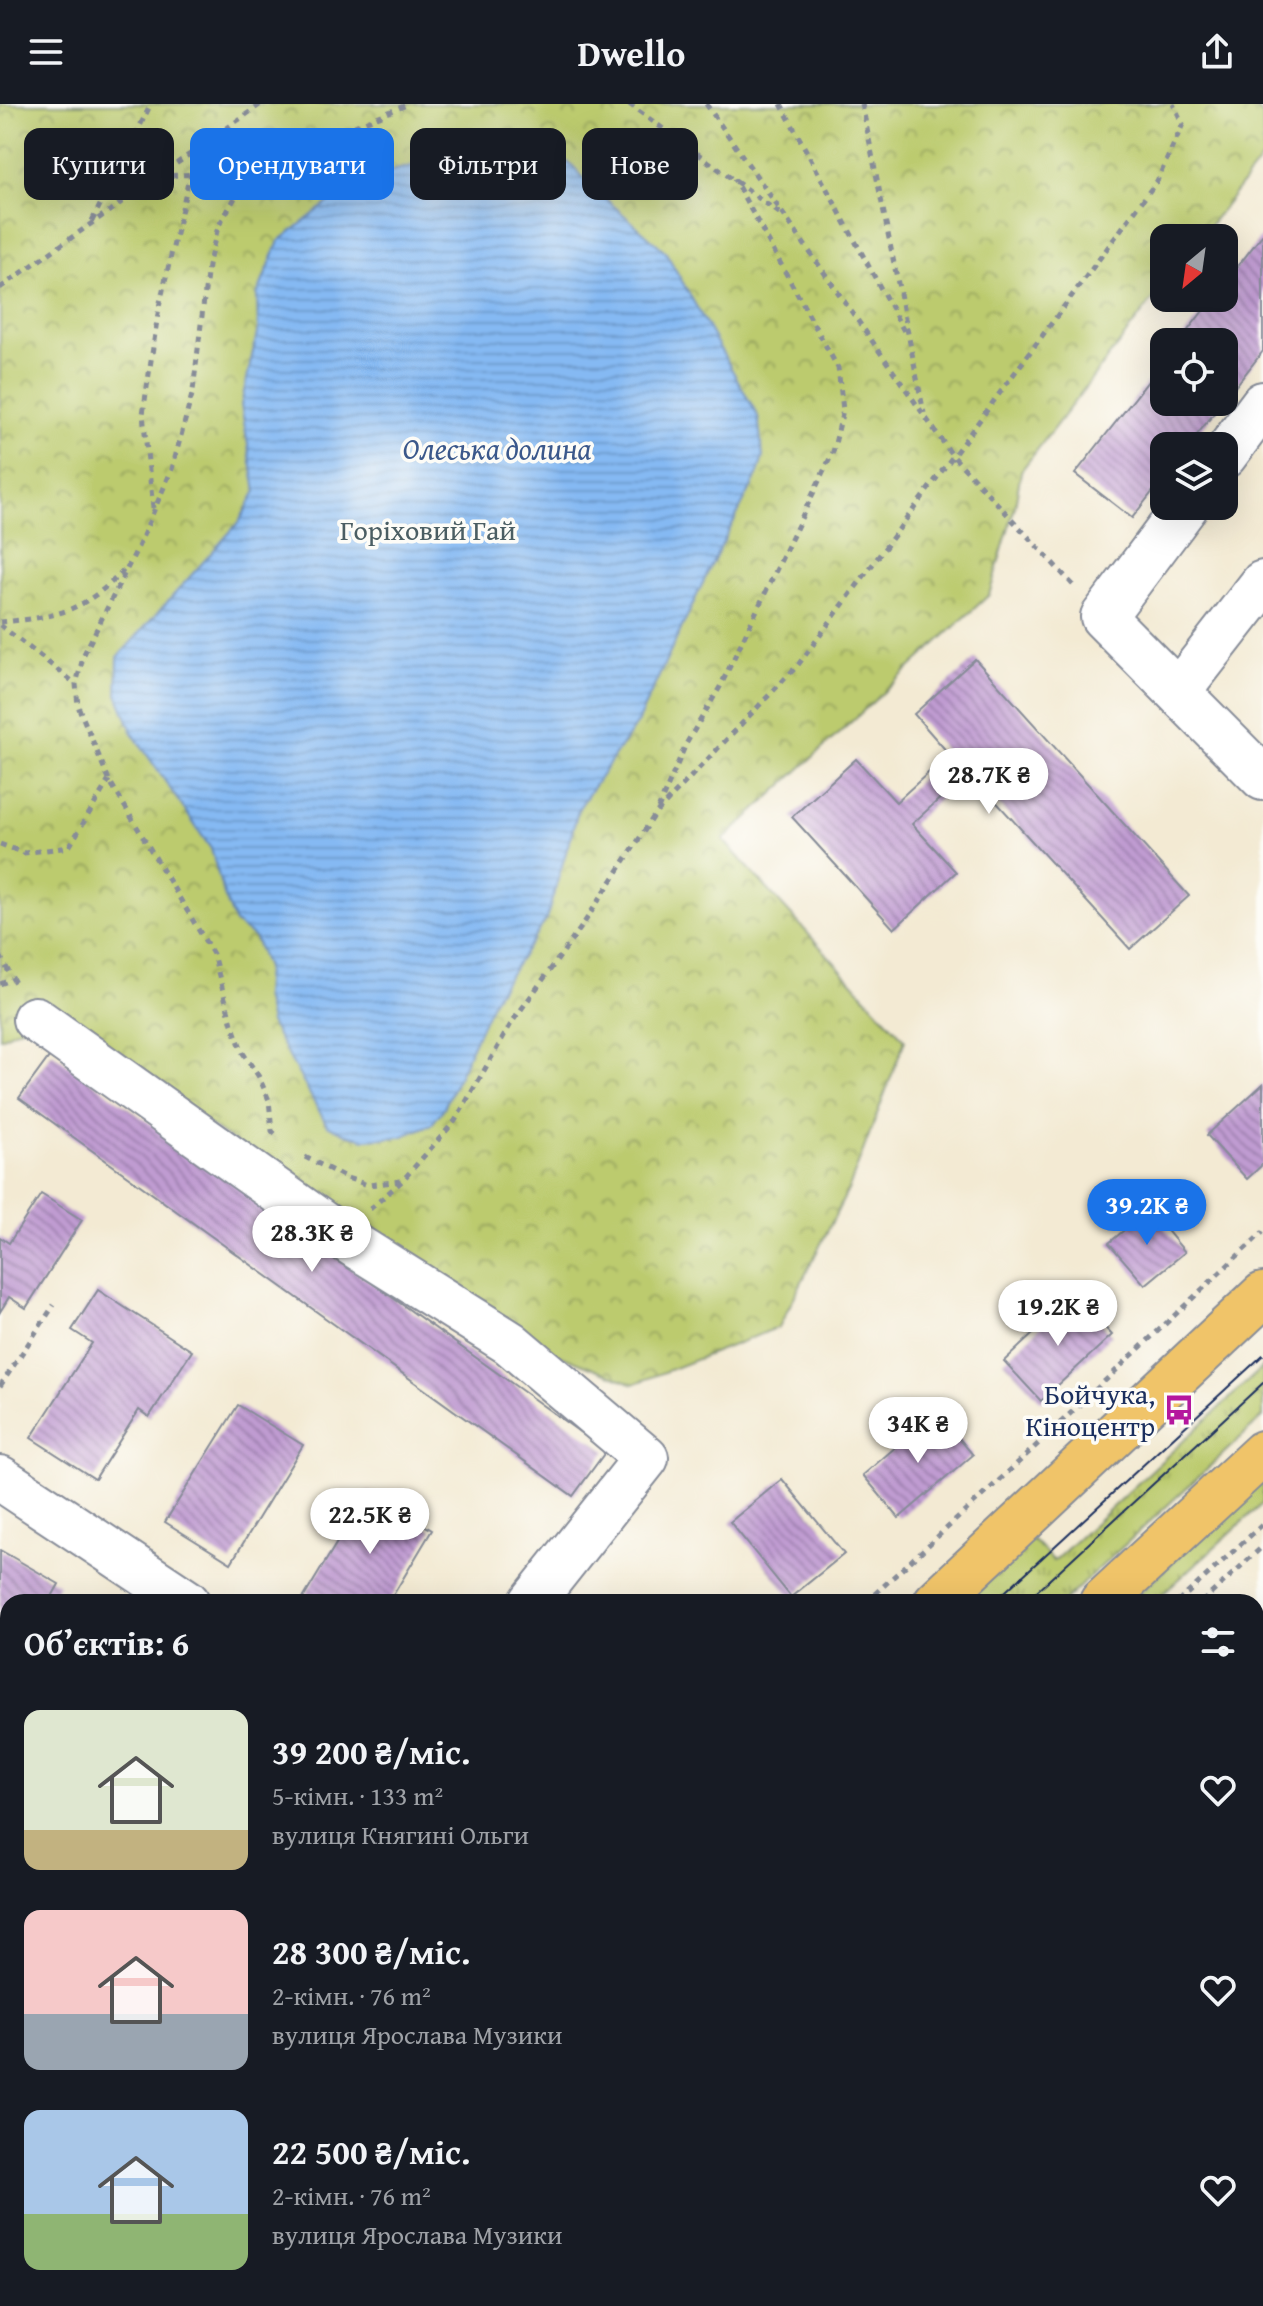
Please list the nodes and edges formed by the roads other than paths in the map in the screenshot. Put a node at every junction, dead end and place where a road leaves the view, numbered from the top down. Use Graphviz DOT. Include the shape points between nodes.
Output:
graph roads {
  1 [pos="1263,404"];
  2 [pos="1238,437"];
  3 [pos="1176,520"];
  4 [pos="1263,583"];
  5 [pos="1178,692"];
  6 [pos="1263,778"];
  7 [pos="35,1019"];
  8 [pos="1263,1295"];
  9 [pos="1263,1453"];
  10 [pos="0,1478"];
  11 [pos="166,1594"];
  12 [pos="538,1594"];
  13 [pos="945,1594"];
  14 [pos="1111,1594"];
  1 -- 2 [label="street"];
  3 -- 5 [label="street" via="1103,617"];
  4 -- 5 [label="street"];
  5 -- 6 [label="street"];
  7 -- 12 [label="street" via="340,1236 510,1343 646,1458"];
  8 -- 13 [label="main road"];
  9 -- 14 [label="main road"];
  10 -- 11 [label="street"];
}
